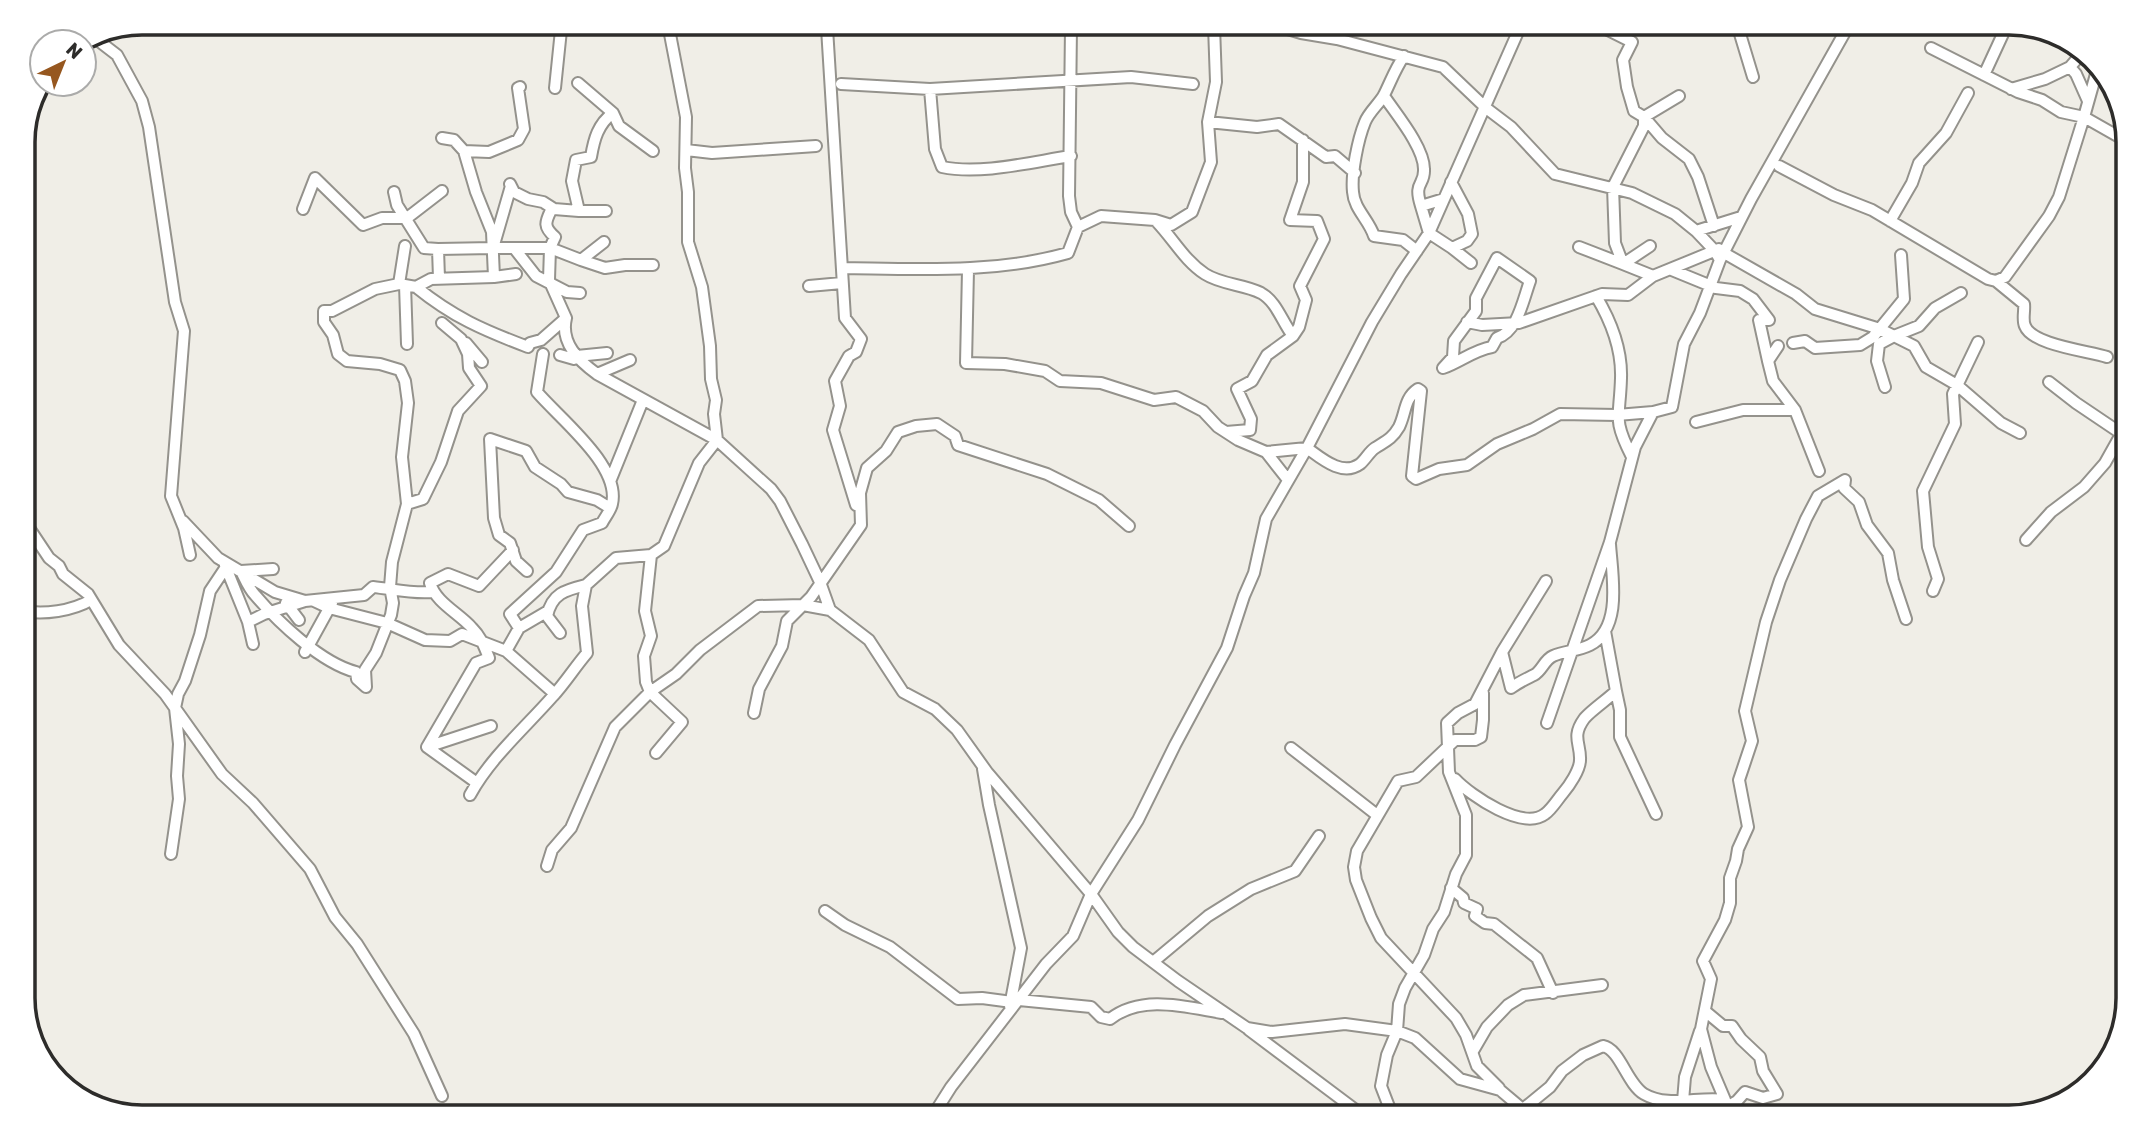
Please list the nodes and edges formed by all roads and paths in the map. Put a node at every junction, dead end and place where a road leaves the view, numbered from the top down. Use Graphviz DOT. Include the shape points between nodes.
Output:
graph roads {
  1 [pos="560,35"];
  2 [pos="669,35"];
  3 [pos="827,35"];
  4 [pos="1071,35"];
  5 [pos="1214,35"];
  6 [pos="1315,35"];
  7 [pos="1517,35"];
  8 [pos="1618,35"];
  9 [pos="1628,35"];
  10 [pos="1740,35"];
  11 [pos="1843,35"];
  12 [pos="2002,35"];
  13 [pos="1632,42"];
  14 [pos="101,43"];
  15 [pos="1931,48"];
  16 [pos="1404,56"];
  17 [pos="2077,59"];
  18 [pos="2070,67"];
  19 [pos="1984,75"];
  20 [pos="1753,77"];
  21 [pos="2095,78"];
  22 [pos="1072,81"];
  23 [pos="578,83"];
  24 [pos="841,84"];
  25 [pos="1193,84"];
  26 [pos="520,87"];
  27 [pos="555,88"];
  28 [pos="930,89"];
  29 [pos="2011,89"];
  30 [pos="1968,93"];
  31 [pos="1384,96"];
  32 [pos="1679,96"];
  33 [pos="2088,101"];
  34 [pos="1486,108"];
  35 [pos="613,113"];
  36 [pos="1644,117"];
  37 [pos="2084,117"];
  38 [pos="1208,122"];
  39 [pos="2116,135"];
  40 [pos="442,138"];
  41 [pos="1303,140"];
  42 [pos="816,146"];
  43 [pos="686,150"];
  44 [pos="464,151"];
  45 [pos="653,151"];
  46 [pos="1070,156"];
  47 [pos="1779,166"];
  48 [pos="1354,173"];
  49 [pos="1451,182"];
  50 [pos="1613,187"];
  51 [pos="442,191"];
  52 [pos="394,192"];
  53 [pos="1444,199"];
  54 [pos="1421,206"];
  55 [pos="552,208"];
  56 [pos="303,209"];
  57 [pos="579,211"];
  58 [pos="606,211"];
  59 [pos="1741,217"];
  60 [pos="407,218"];
  61 [pos="1156,220"];
  62 [pos="1890,220"];
  63 [pos="1714,226"];
  64 [pos="1077,227"];
  65 [pos="1696,231"];
  66 [pos="1429,233"];
  67 [pos="604,242"];
  68 [pos="405,246"];
  69 [pos="1650,246"];
  70 [pos="1579,247"];
  71 [pos="493,248"];
  72 [pos="514,248"];
  73 [pos="550,248"];
  74 [pos="1452,248"];
  75 [pos="438,249"];
  76 [pos="1417,251"];
  77 [pos="1722,252"];
  78 [pos="1902,255"];
  79 [pos="581,260"];
  80 [pos="1471,263"];
  81 [pos="1623,264"];
  82 [pos="653,265"];
  83 [pos="842,268"];
  84 [pos="968,270"];
  85 [pos="1672,270"];
  86 [pos="516,274"];
  87 [pos="1653,276"];
  88 [pos="494,277"];
  89 [pos="439,278"];
  90 [pos="549,280"];
  91 [pos="1996,281"];
  92 [pos="842,282"];
  93 [pos="1709,285"];
  94 [pos="407,286"];
  95 [pos="810,286"];
  96 [pos="580,293"];
  97 [pos="1961,293"];
  98 [pos="1596,296"];
  99 [pos="566,318"];
  100 [pos="1467,322"];
  101 [pos="442,323"];
  102 [pos="1514,324"];
  103 [pos="1880,329"];
  104 [pos="1293,336"];
  105 [pos="1894,336"];
  106 [pos="461,339"];
  107 [pos="1978,342"];
  108 [pos="1793,343"];
  109 [pos="407,344"];
  110 [pos="1778,346"];
  111 [pos="607,353"];
  112 [pos="543,354"];
  113 [pos="560,355"];
  114 [pos="577,356"];
  115 [pos="2107,357"];
  116 [pos="630,360"];
  117 [pos="1768,361"];
  118 [pos="482,362"];
  119 [pos="597,374"];
  120 [pos="2049,382"];
  121 [pos="1957,385"];
  122 [pos="1885,387"];
  123 [pos="643,400"];
  124 [pos="1795,410"];
  125 [pos="1653,412"];
  126 [pos="1617,415"];
  127 [pos="1696,422"];
  128 [pos="1226,432"];
  129 [pos="2116,432"];
  130 [pos="2020,433"];
  131 [pos="717,439"];
  132 [pos="2116,445"];
  133 [pos="1307,448"];
  134 [pos="1266,452"];
  135 [pos="1633,457"];
  136 [pos="1819,471"];
  137 [pos="611,479"];
  138 [pos="1288,480"];
  139 [pos="407,503"];
  140 [pos="610,508"];
  141 [pos="181,519"];
  142 [pos="861,525"];
  143 [pos="1129,526"];
  144 [pos="35,537"];
  145 [pos="2026,540"];
  146 [pos="1610,542"];
  147 [pos="513,550"];
  148 [pos="190,555"];
  149 [pos="651,555"];
  150 [pos="218,558"];
  151 [pos="226,567"];
  152 [pos="273,569"];
  153 [pos="241,571"];
  154 [pos="527,571"];
  155 [pos="1546,581"];
  156 [pos="820,582"];
  157 [pos="586,585"];
  158 [pos="390,587"];
  159 [pos="1933,591"];
  160 [pos="433,592"];
  161 [pos="282,594"];
  162 [pos="91,600"];
  163 [pos="309,601"];
  164 [pos="332,603"];
  165 [pos="803,605"];
  166 [pos="288,606"];
  167 [pos="35,610"];
  168 [pos="830,610"];
  169 [pos="548,611"];
  170 [pos="272,612"];
  171 [pos="1906,618"];
  172 [pos="299,620"];
  173 [pos="248,622"];
  174 [pos="387,623"];
  175 [pos="519,628"];
  176 [pos="1605,631"];
  177 [pos="560,633"];
  178 [pos="483,642"];
  179 [pos="253,645"];
  180 [pos="307,649"];
  181 [pos="1572,650"];
  182 [pos="506,651"];
  183 [pos="1502,652"];
  184 [pos="1483,686"];
  185 [pos="1616,691"];
  186 [pos="650,692"];
  187 [pos="555,694"];
  188 [pos="175,708"];
  189 [pos="754,713"];
  190 [pos="1548,723"];
  191 [pos="491,726"];
  192 [pos="1449,744"];
  193 [pos="427,747"];
  194 [pos="1291,748"];
  195 [pos="656,753"];
  196 [pos="982,766"];
  197 [pos="1449,772"];
  198 [pos="477,783"];
  199 [pos="470,795"];
  200 [pos="1656,814"];
  201 [pos="1377,815"];
  202 [pos="1320,836"];
  203 [pos="171,854"];
  204 [pos="547,866"];
  205 [pos="1451,888"];
  206 [pos="1091,894"];
  207 [pos="825,911"];
  208 [pos="1153,962"];
  209 [pos="1412,973"];
  210 [pos="1602,985"];
  211 [pos="1553,993"];
  212 [pos="1013,1005"];
  213 [pos="1705,1011"];
  214 [pos="1225,1013"];
  215 [pos="1247,1028"];
  216 [pos="1701,1029"];
  217 [pos="1397,1031"];
  218 [pos="1473,1051"];
  219 [pos="1500,1090"];
  220 [pos="442,1096"];
  221 [pos="1684,1101"];
  222 [pos="940,1105"];
  223 [pos="1348,1105"];
  224 [pos="1388,1105"];
  225 [pos="1518,1105"];
  226 [pos="1528,1105"];
  227 [pos="1683,1105"];
  228 [pos="1720,1105"];
  229 [pos="1724,1105"];
  230 [pos="1730,1105"];
  1 -- 27 [label="street"];
  2 -- 43 [label="street" via="683,96"];
  3 -- 83 [label="street"];
  4 -- 22 [label="street"];
  5 -- 38 [label="street" via="1216,82"];
  6 -- 16 [label="street"];
  7 -- 34 [label="street"];
  8 -- 13 [label="street"];
  9 -- 13 [label="street"];
  10 -- 20 [label="street"];
  11 -- 59 [label="street"];
  12 -- 19 [label="street"];
  13 -- 36 [label="street" via="1623,60 1627,87 1634,111"];
  14 -- 141 [label="street" via="117,55 142,101 175,302 184,331 172,496"];
  15 -- 19 [label="street"];
  16 -- 31 [label="street"];
  16 -- 34 [label="street" via="1446,69"];
  17 -- 18 [label="street"];
  18 -- 29 [label="street"];
  18 -- 33 [label="street"];
  19 -- 29 [label="street"];
  21 -- 33 [label="street"];
  22 -- 25 [label="street" via="1131,77"];
  22 -- 28 [label="street"];
  22 -- 46 [label="street"];
  23 -- 35 [label="street"];
  24 -- 28 [label="street"];
  26 -- 44 [label="street" via="524,129 518,139 489,152"];
  28 -- 46 [label="street" via="935,149 942,167 1001,167"];
  29 -- 37 [label="street" via="2061,112"];
  30 -- 62 [label="street" via="1946,133 1919,163"];
  31 -- 48 [label="street" via="1366,120"];
  31 -- 54 [label="street" via="1417,146 1425,170 1416,191"];
  32 -- 36 [label="street"];
  33 -- 37 [label="street"];
  34 -- 49 [label="street"];
  34 -- 50 [label="street" via="1511,127 1555,174"];
  35 -- 45 [label="street" via="619,126"];
  35 -- 57 [label="street" via="603,120 591,157 576,160 572,181"];
  36 -- 50 [label="street" via="1644,126"];
  36 -- 63 [label="street" via="1689,159"];
  37 -- 39 [label="street"];
  37 -- 91 [label="street" via="2059,197 2010,273"];
  38 -- 41 [label="street" via="1257,127 1279,124"];
  38 -- 61 [label="street" via="1211,162 1192,212 1171,225"];
  40 -- 44 [label="street" via="454,140"];
  41 -- 48 [label="street" via="1326,156 1335,156"];
  41 -- 104 [label="street" via="1303,181 1290,220 1317,221 1324,239 1300,286 1306,300"];
  42 -- 43 [label="street" via="712,153"];
  43 -- 131 [label="street" via="688,242 702,287"];
  44 -- 71 [label="street" via="492,232"];
  46 -- 64 [label="street" via="1071,212"];
  47 -- 62 [label="street"];
  48 -- 76 [label="street" via="1353,193 1374,236 1403,240"];
  49 -- 53 [label="street"];
  49 -- 74 [label="street" via="1468,214 1472,234"];
  50 -- 65 [label="street" via="1675,214"];
  50 -- 81 [label="street" via="1615,243"];
  51 -- 60 [label="street"];
  52 -- 60 [label="street"];
  53 -- 54 [label="street"];
  53 -- 66 [label="street"];
  54 -- 66 [label="street"];
  55 -- 57 [label="street"];
  55 -- 71 [label="street" via="514,192 511,185"];
  55 -- 73 [label="street" via="545,221 555,237"];
  56 -- 60 [label="street" via="315,178 363,225 382,218"];
  57 -- 58 [label="street"];
  59 -- 63 [label="street"];
  59 -- 77 [label="street"];
  60 -- 75 [label="street" via="424,248"];
  61 -- 64 [label="street" via="1101,216"];
  61 -- 104 [label="street" via="1185,258 1204,273 1261,293 1276,307"];
  62 -- 91 [label="street"];
  63 -- 65 [label="street"];
  64 -- 84 [label="street" via="1068,253"];
  65 -- 77 [label="street"];
  66 -- 74 [label="street"];
  66 -- 76 [label="street"];
  67 -- 79 [label="street"];
  68 -- 94 [label="street"];
  69 -- 81 [label="street"];
  70 -- 81 [label="street"];
  71 -- 72 [label="street"];
  71 -- 75 [label="street"];
  71 -- 88 [label="street"];
  72 -- 73 [label="street"];
  72 -- 90 [label="street" via="536,276"];
  73 -- 79 [label="street"];
  73 -- 90 [label="street"];
  74 -- 80 [label="street"];
  75 -- 89 [label="street"];
  76 -- 133 [label="street" via="1372,322"];
  77 -- 85 [label="street"];
  77 -- 93 [label="street"];
  77 -- 103 [label="street" via="1815,309"];
  78 -- 103 [label="street" via="1904,299"];
  79 -- 82 [label="street" via="605,268"];
  81 -- 87 [label="street"];
  83 -- 84 [label="street"];
  83 -- 92 [label="street"];
  84 -- 128 [label="street" via="966,363 1045,371 1060,381 1101,383 1154,400 1176,397 1203,411"];
  85 -- 87 [label="street"];
  85 -- 93 [label="street"];
  86 -- 88 [label="street"];
  87 -- 98 [label="street" via="1628,295"];
  88 -- 89 [label="street"];
  89 -- 94 [label="street"];
  90 -- 96 [label="street" via="567,292"];
  90 -- 99 [label="street"];
  91 -- 115 [label="street" via="2024,304 2027,330 2062,348"];
  92 -- 95 [label="street"];
  92 -- 142 [label="street" via="845,318 862,339 835,381 840,406 833,430"];
  93 -- 117 [label="street" via="1740,290 1766,313 1769,321 1759,321"];
  93 -- 125 [label="street" via="1684,344 1672,407"];
  94 -- 99 [label="street" via="477,327 528,347"];
  94 -- 109 [label="street"];
  94 -- 139 [label="street" via="375,289 324,311 338,354 347,361 400,370 405,381 408,403 402,457"];
  97 -- 105 [label="street" via="1935,308 1919,326"];
  98 -- 102 [label="street"];
  98 -- 126 [label="street" via="1611,321 1617,346 1622,377"];
  99 -- 114 [label="street" via="567,341"];
  100 -- 102 [label="street"];
  100 -- 102 [label="street" via="1454,341 1453,357 1443,368 1492,347"];
  100 -- 102 [label="street" via="1497,258 1530,281"];
  101 -- 106 [label="street"];
  103 -- 105 [label="street"];
  103 -- 108 [label="street" via="1860,345 1815,348 1805,341"];
  104 -- 128 [label="street" via="1267,355 1252,381 1237,389 1251,419 1250,430"];
  105 -- 121 [label="street" via="1914,346 1926,367"];
  105 -- 122 [label="street" via="1879,344 1877,361"];
  106 -- 118 [label="street"];
  106 -- 139 [label="street" via="469,368 481,386 458,411 423,499"];
  107 -- 121 [label="street"];
  110 -- 117 [label="street"];
  111 -- 114 [label="street"];
  112 -- 137 [label="street" via="537,392 602,463"];
  113 -- 114 [label="street"];
  114 -- 119 [label="street"];
  116 -- 119 [label="street"];
  117 -- 124 [label="street" via="1773,381"];
  119 -- 123 [label="street"];
  120 -- 129 [label="street"];
  121 -- 130 [label="street" via="2001,423"];
  121 -- 159 [label="street" via="1955,424 1923,491 1928,547 1938,579"];
  123 -- 131 [label="street"];
  123 -- 137 [label="street"];
  124 -- 127 [label="street" via="1743,410"];
  124 -- 136 [label="street"];
  125 -- 126 [label="street"];
  125 -- 135 [label="street"];
  126 -- 133 [label="street" via="1557,414 1497,444 1468,465 1441,468 1416,480 1412,476 1418,389 1408,398 1390,440 1356,467 1335,466"];
  126 -- 135 [label="street" via="1620,434"];
  128 -- 134 [label="street"];
  131 -- 149 [label="street" via="699,463 664,547"];
  131 -- 156 [label="street" via="777,496"];
  132 -- 145 [label="street" via="2084,487 2051,512"];
  133 -- 134 [label="street"];
  133 -- 138 [label="street"];
  134 -- 138 [label="street"];
  135 -- 146 [label="street"];
  137 -- 140 [label="street"];
  138 -- 206 [label="street" via="1264,523 1254,573 1227,648 1127,840"];
  139 -- 158 [label="street"];
  140 -- 147 [label="street" via="568,492 535,467 526,451 490,439 494,518 499,535"];
  140 -- 175 [label="street" via="602,523 583,530 556,572 510,614"];
  141 -- 148 [label="street"];
  141 -- 150 [label="street"];
  142 -- 143 [label="street" via="860,493 867,467 886,451 898,432 937,424 954,436 958,445 1046,474 1099,500"];
  142 -- 156 [label="street"];
  144 -- 162 [label="street"];
  146 -- 176 [label="street" via="1612,606"];
  146 -- 181 [label="street"];
  147 -- 154 [label="street" via="516,561"];
  147 -- 160 [label="street" via="479,586 449,573 430,583"];
  149 -- 157 [label="street" via="616,558"];
  149 -- 186 [label="street" via="645,611 651,636 644,656"];
  150 -- 151 [label="street"];
  150 -- 153 [label="street"];
  151 -- 173 [label="street"];
  151 -- 188 [label="street" via="210,591"];
  152 -- 153 [label="street"];
  153 -- 161 [label="street"];
  153 -- 170 [label="street" via="253,593"];
  155 -- 183 [label="street"];
  156 -- 165 [label="street"];
  156 -- 168 [label="street"];
  157 -- 169 [label="street" via="565,590"];
  157 -- 187 [label="street" via="582,606 586,653"];
  158 -- 160 [label="street" via="415,594"];
  158 -- 164 [label="street" via="373,587 364,595"];
  158 -- 174 [label="street" via="393,603"];
  160 -- 178 [label="street"];
  161 -- 163 [label="street"];
  161 -- 166 [label="street"];
  162 -- 167 [label="street" via="71,609"];
  162 -- 188 [label="street" via="119,645"];
  163 -- 164 [label="street"];
  163 -- 166 [label="street"];
  164 -- 174 [label="street"];
  164 -- 180 [label="street"];
  165 -- 168 [label="street"];
  165 -- 186 [label="street" via="758,606"];
  165 -- 189 [label="street" via="787,621 782,646 759,690"];
  166 -- 170 [label="street"];
  166 -- 172 [label="street"];
  168 -- 196 [label="street" via="869,639 904,692 935,709 957,730"];
  169 -- 175 [label="street"];
  169 -- 177 [label="street"];
  170 -- 173 [label="street"];
  170 -- 180 [label="street"];
  171 -- 213 [label="street" via="1888,553 1867,525 1859,502 1844,488 1845,480 1818,496 1766,622 1745,711 1752,741 1738,779 1748,827 1730,877 1726,920 1703,961 1711,979"];
  173 -- 179 [label="street"];
  174 -- 178 [label="street" via="425,639 450,640 462,634"];
  174 -- 180 [label="street" via="365,670 366,687 356,672"];
  175 -- 182 [label="street"];
  176 -- 181 [label="street" via="1591,644"];
  176 -- 185 [label="street"];
  178 -- 182 [label="street"];
  178 -- 193 [label="street" via="488,658 476,663"];
  181 -- 183 [label="street" via="1551,657 1536,674 1511,688"];
  181 -- 190 [label="street"];
  182 -- 187 [label="street"];
  183 -- 184 [label="street"];
  184 -- 192 [label="street" via="1475,704 1447,723"];
  184 -- 192 [label="street" via="1480,737"];
  185 -- 197 [label="street" via="1584,718 1576,739 1580,762 1568,786 1544,815 1529,820 1480,800"];
  185 -- 200 [label="street" via="1620,737"];
  186 -- 195 [label="street" via="682,722"];
  186 -- 204 [label="street" via="615,727 571,828 552,850"];
  187 -- 198 [label="street" via="507,743"];
  188 -- 203 [label="street" via="179,799"];
  188 -- 220 [label="street" via="222,774 310,869 335,917 414,1034"];
  191 -- 193 [label="street"];
  192 -- 197 [label="street"];
  192 -- 201 [label="street" via="1416,777 1398,781"];
  193 -- 198 [label="street"];
  194 -- 201 [label="street"];
  196 -- 206 [label="street"];
  196 -- 212 [label="street" via="1021,948"];
  197 -- 205 [label="street" via="1466,822 1466,857"];
  198 -- 199 [label="street"];
  201 -- 209 [label="street" via="1357,851 1355,873 1381,938"];
  202 -- 208 [label="street" via="1295,871 1251,889 1219,909"];
  205 -- 209 [label="street" via="1444,912"];
  205 -- 211 [label="street" via="1464,903 1477,909 1475,916 1494,924 1537,958"];
  206 -- 208 [label="street" via="1118,932"];
  206 -- 212 [label="street" via="1073,936"];
  207 -- 212 [label="street" via="890,947 958,999 982,998"];
  208 -- 214 [label="street"];
  209 -- 217 [label="street" via="1399,1004"];
  209 -- 218 [label="street" via="1456,1018"];
  210 -- 211 [label="street"];
  211 -- 218 [label="street" via="1524,995 1508,1005"];
  212 -- 214 [label="street" via="1091,1007 1110,1019 1144,1004"];
  212 -- 222 [label="street"];
  213 -- 216 [label="street"];
  213 -- 230 [label="street" via="1723,1026 1732,1026 1760,1057 1777,1094 1763,1098 1745,1093"];
  214 -- 215 [label="street"];
  215 -- 217 [label="street" via="1269,1032 1345,1024"];
  215 -- 223 [label="street"];
  216 -- 221 [label="street" via="1685,1077"];
  216 -- 229 [label="street"];
  217 -- 219 [label="street" via="1421,1041 1461,1079"];
  217 -- 224 [label="street" via="1381,1086"];
  218 -- 219 [label="street" via="1477,1066"];
  219 -- 225 [label="street"];
  221 -- 226 [label="street" via="1641,1092 1603,1046 1562,1071"];
  221 -- 227 [label="street"];
  221 -- 228 [label="street" via="1709,1097"];
}
